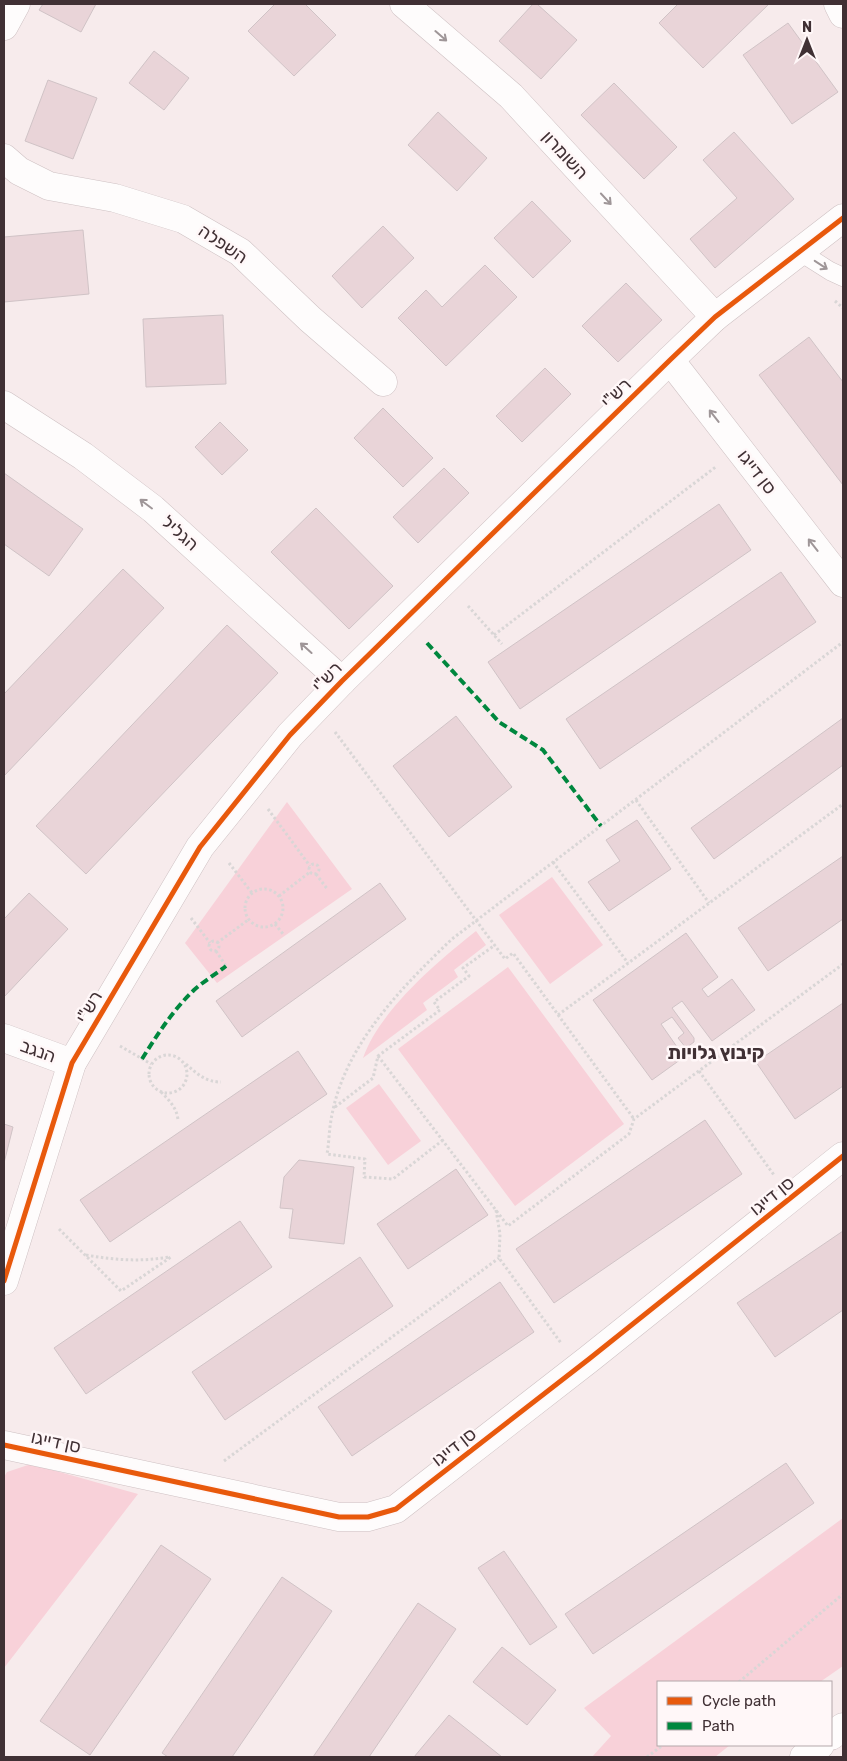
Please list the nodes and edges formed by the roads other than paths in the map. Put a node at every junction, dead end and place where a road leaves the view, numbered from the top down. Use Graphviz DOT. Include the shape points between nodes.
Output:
graph roads {
  1 [pos="16,4"];
  2 [pos="404,4"];
  3 [pos="838,4"];
  4 [pos="843,14"];
  5 [pos="4,26"];
  6 [pos="4,158"];
  7 [pos="14,173"];
  8 [pos="843,218"];
  9 [pos="800,252"];
  10 [pos="843,277"];
  11 [pos="715,317"];
  12 [pos="670,360"];
  13 [pos="383,382"];
  14 [pos="4,405"];
  15 [pos="843,583"];
  16 [pos="342,681"];
  17 [pos="4,1038"];
  18 [pos="72,1063"];
  19 [pos="843,1156"];
  20 [pos="4,1281"];
  21 [pos="4,1445"];
  22 [pos="843,1727"];
  23 [pos="832,1735"];
  24 [pos="819,1746"];
  25 [pos="804,1757"];
  1 -- 5 [label="main road"];
  2 -- 11 [label="main road, השומרון, one-way" via="511,96"];
  3 -- 4 [label="main road"];
  6 -- 7 [label="main road, השפלה"];
  7 -- 13 [label="main road, השפלה" via="49,186 115,198 183,219 240,252"];
  8 -- 9 [label="main road, רש\"י"];
  9 -- 10 [label="lane, one-way"];
  9 -- 11 [label="main road, רש\"י"];
  11 -- 12 [label="main road, רש\"י"];
  15 -- 12 [label="main road, סן דייגו, one-way"];
  12 -- 16 [label="main road, רש\"י"];
  16 -- 14 [label="main road, הגליל, one-way" via="153,509 83,456"];
  16 -- 18 [label="main road, רש\"י" via="290,735 200,847"];
  17 -- 18 [label="main road, הנגב"];
  18 -- 20 [label="main road, רש\"י"];
  19 -- 21 [label="main road, סן דייגו" via="396,1509 368,1517 339,1517"];
  22 -- 23 [label="main road"];
  24 -- 25 [label="main road"];
}
